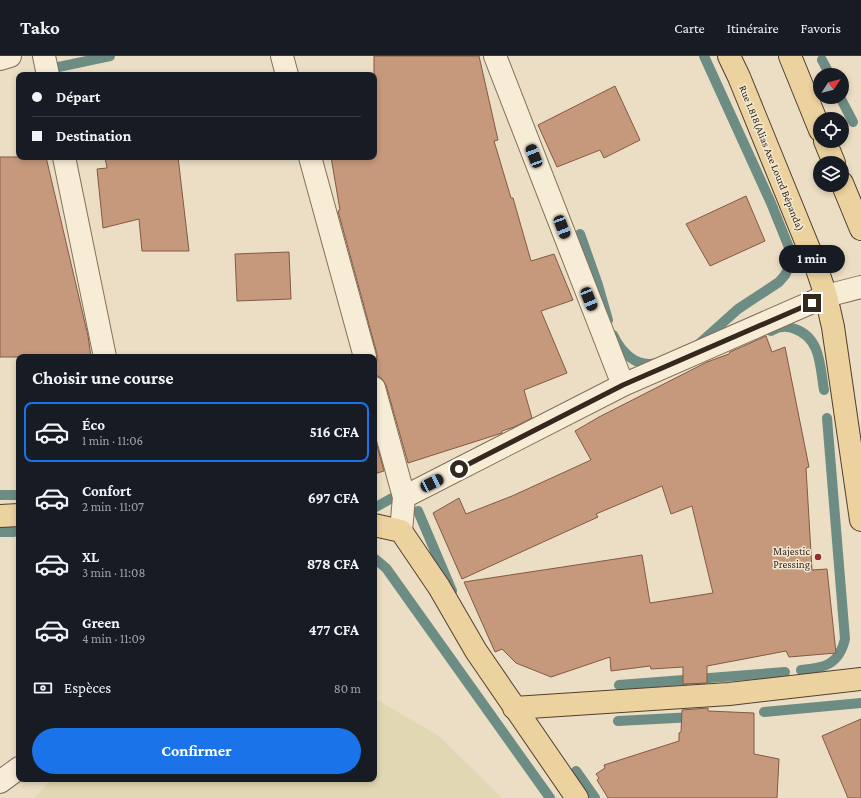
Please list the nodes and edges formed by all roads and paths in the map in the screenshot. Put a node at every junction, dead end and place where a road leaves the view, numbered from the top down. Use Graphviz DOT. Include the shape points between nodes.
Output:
graph roads {
  1 [pos="10,56"];
  2 [pos="44,56"];
  3 [pos="282,56"];
  4 [pos="495,56"];
  5 [pos="729,56"];
  6 [pos="790,56"];
  7 [pos="0,59"];
  8 [pos="47,72"];
  9 [pos="286,72"];
  10 [pos="813,113"];
  11 [pos="65,160"];
  12 [pos="311,160"];
  13 [pos="846,192"];
  14 [pos="861,229"];
  15 [pos="861,287"];
  16 [pos="826,296"];
  17 [pos="104,354"];
  18 [pos="364,354"];
  19 [pos="623,385"];
  20 [pos="377,399"];
  21 [pos="404,497"];
  22 [pos="16,515"];
  23 [pos="0,516"];
  24 [pos="861,520"];
  25 [pos="377,526"];
  26 [pos="401,531"];
  27 [pos="861,680"];
  28 [pos="514,708"];
  29 [pos="16,770"];
  30 [pos="0,782"];
  31 [pos="577,798"];
  1 -- 7 [label="street"];
  2 -- 8 [label="street"];
  3 -- 9 [label="street"];
  4 -- 19 [label="street"];
  5 -- 16 [label="main road, Rue 1.818(Alias Axe Lourd Bépanda)"];
  6 -- 10 [label="main road"];
  11 -- 17 [label="street"];
  12 -- 18 [label="street"];
  13 -- 14 [label="main road"];
  15 -- 16 [label="street"];
  16 -- 19 [label="street"];
  16 -- 24 [label="main road, Rue 1.818(Alias Axe Lourd Bépanda)" via="833,327"];
  19 -- 21 [label="street"];
  20 -- 21 [label="street"];
  21 -- 26 [label="street"];
  22 -- 23 [label="main road"];
  25 -- 26 [label="main road"];
  26 -- 28 [label="main road"];
  27 -- 28 [label="main road" via="729,694"];
  28 -- 31 [label="main road"];
  29 -- 30 [label="street"];
}
